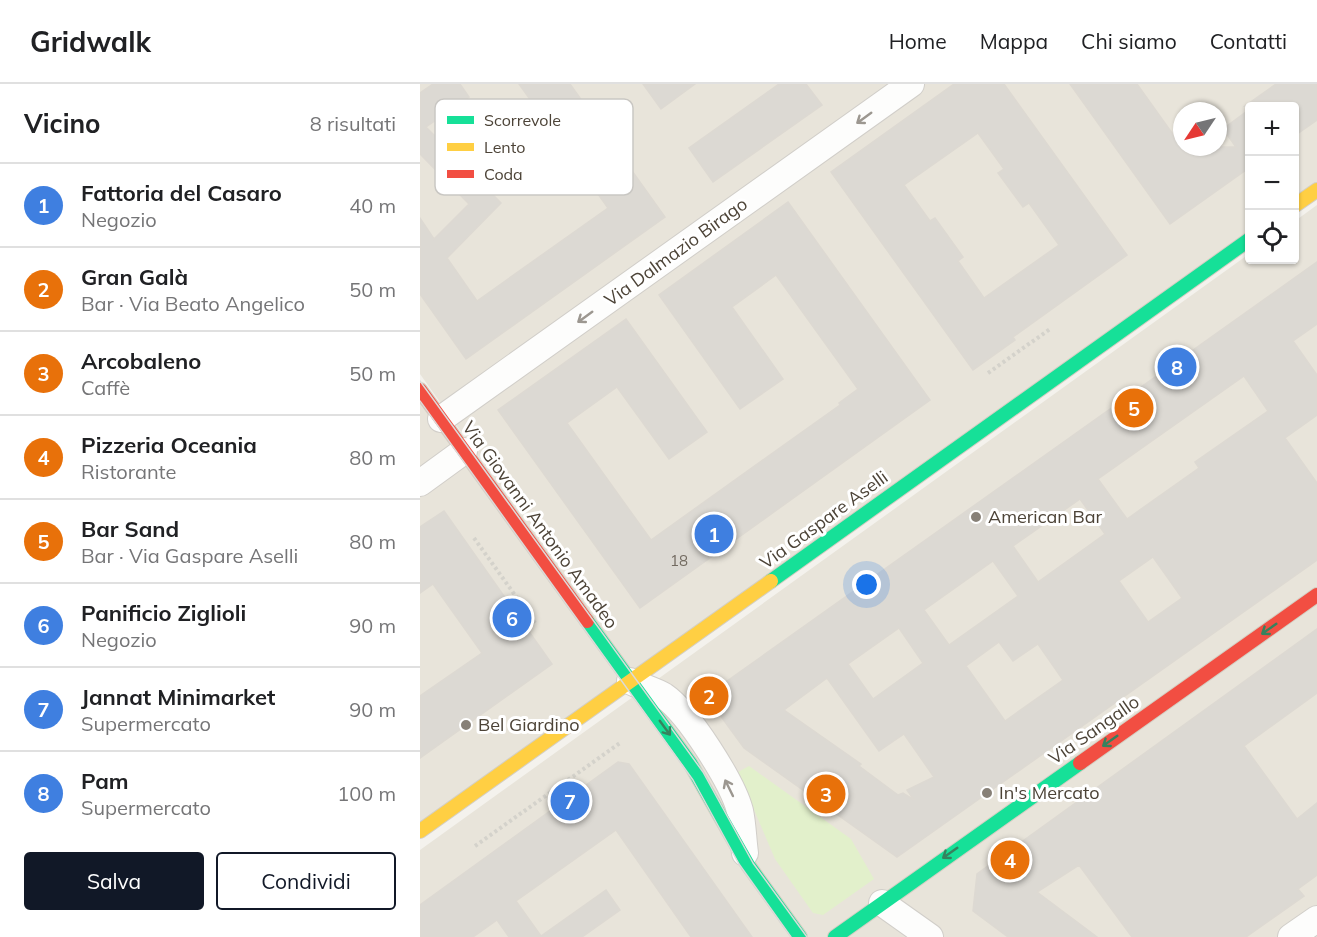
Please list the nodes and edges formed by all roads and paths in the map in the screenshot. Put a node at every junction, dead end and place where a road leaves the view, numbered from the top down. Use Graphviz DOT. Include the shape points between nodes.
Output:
graph roads {
  1 [pos="911,84"];
  2 [pos="1317,190"];
  3 [pos="1299,203"];
  4 [pos="1245,242"];
  5 [pos="1050,329"];
  6 [pos="988,373"];
  7 [pos="420,390"];
  8 [pos="441,419"];
  9 [pos="464,451"];
  10 [pos="420,483"];
  11 [pos="474,538"];
  12 [pos="1317,596"];
  13 [pos="535,623"];
  14 [pos="630,681"];
  15 [pos="620,743"];
  16 [pos="420,831"];
  17 [pos="475,846"];
  18 [pos="748,865"];
  19 [pos="882,903"];
  20 [pos="1317,919"];
  21 [pos="800,937"];
  22 [pos="834,937"];
  23 [pos="930,937"];
  24 [pos="1291,937"];
  1 -- 8 [label="street, Via Dalmazio Birago, one-way"];
  2 -- 3 [label="street"];
  4 -- 14 [label="street, Via Gaspare Aselli"];
  5 -- 6 [label="path"];
  7 -- 8 [label="street, Via Giovanni Antonio Amadeo"];
  8 -- 9 [label="street, Via Giovanni Antonio Amadeo"];
  9 -- 10 [label="street"];
  9 -- 14 [label="street, Via Giovanni Antonio Amadeo"];
  11 -- 13 [label="path"];
  12 -- 19 [label="street, Via Sangallo, one-way"];
  14 -- 16 [label="street, Via Gaspare Aselli"];
  14 -- 18 [label="street" via="663,695 674,705 712,756 739,810"];
  15 -- 17 [label="path"];
  18 -- 21 [label="street"];
  19 -- 22 [label="street, Via Sangallo"];
  19 -- 23 [label="street"];
  20 -- 24 [label="street"];
}
